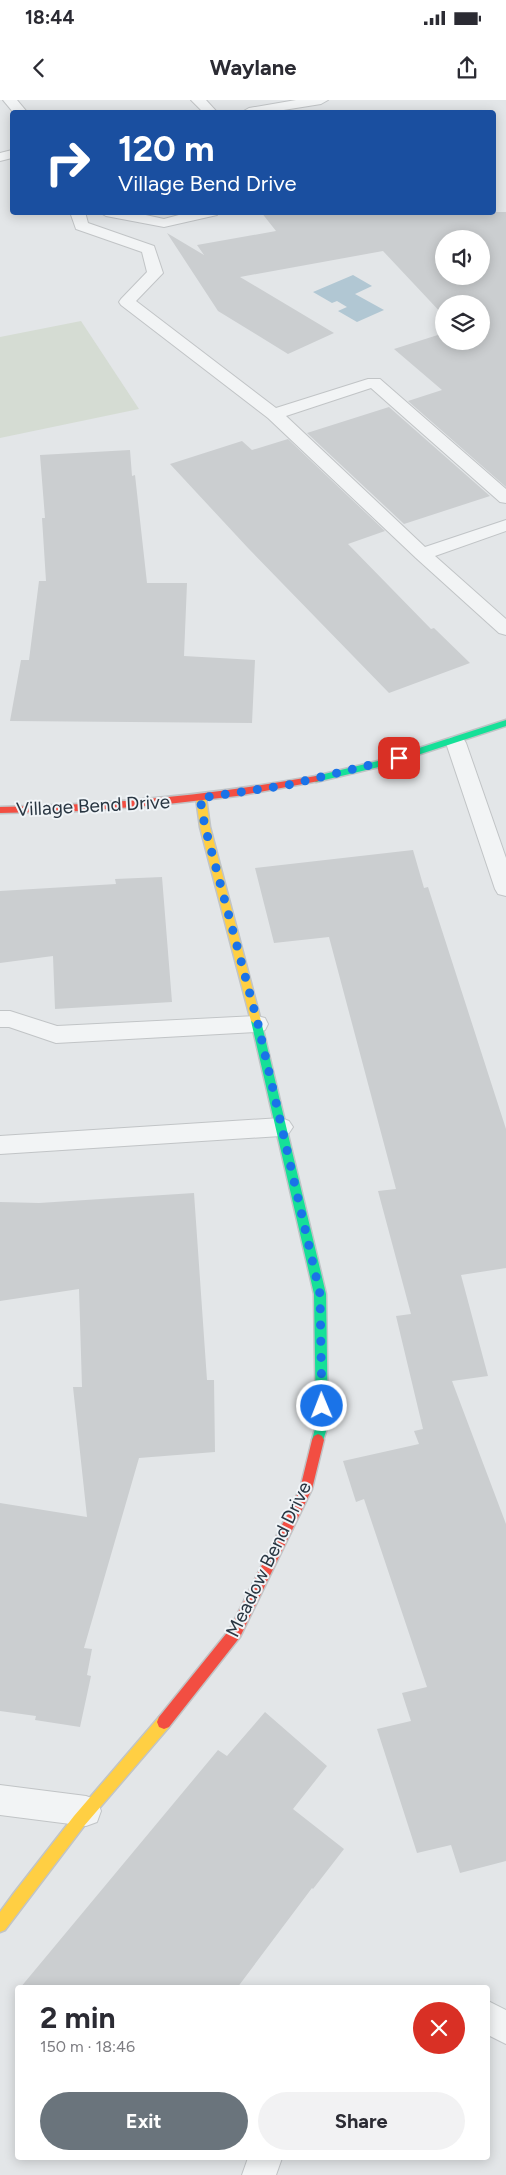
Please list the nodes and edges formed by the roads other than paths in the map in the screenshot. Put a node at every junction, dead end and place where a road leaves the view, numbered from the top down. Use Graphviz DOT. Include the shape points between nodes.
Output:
graph roads {
  1 [pos="10,100"];
  2 [pos="198,100"];
  3 [pos="321,100"];
  4 [pos="18,110"];
  5 [pos="208,110"];
  6 [pos="261,110"];
  7 [pos="78,215"];
  8 [pos="122,215"];
  9 [pos="199,215"];
  10 [pos="274,414"];
  11 [pos="506,498"];
  12 [pos="506,525"];
  13 [pos="422,554"];
  14 [pos="506,629"];
  15 [pos="506,723"];
  16 [pos="456,743"];
  17 [pos="200,798"];
  18 [pos="0,810"];
  19 [pos="506,889"];
  20 [pos="0,1020"];
  21 [pos="258,1024"];
  22 [pos="281,1127"];
  23 [pos="0,1145"];
  24 [pos="0,1800"];
  25 [pos="86,1811"];
  26 [pos="0,1924"];
  27 [pos="490,2018"];
  28 [pos="506,2028"];
  29 [pos="264,2160"];
  30 [pos="259,2175"];
  1 -- 4 [label="lane"];
  2 -- 5 [label="lane"];
  3 -- 6 [label="lane"];
  7 -- 10 [label="lane" via="81,226 149,249 154,273 127,302"];
  8 -- 9 [label="lane" via="164,223"];
  10 -- 11 [label="lane" via="374,382"];
  10 -- 13 [label="lane"];
  12 -- 13 [label="lane"];
  13 -- 14 [label="lane"];
  15 -- 16 [label="street, Village Bend Drive"];
  16 -- 17 [label="street, Village Bend Drive" via="288,785"];
  16 -- 19 [label="lane"];
  17 -- 18 [label="street, Village Bend Drive" via="56,811"];
  17 -- 21 [label="street, Meadow Bend Drive"];
  20 -- 21 [label="lane" via="10,1019 56,1035"];
  21 -- 22 [label="street, Meadow Bend Drive"];
  22 -- 23 [label="lane"];
  22 -- 25 [label="street, Meadow Bend Drive" via="320,1294 322,1425 306,1489 234,1633 176,1709"];
  24 -- 25 [label="lane"];
  25 -- 26 [label="street, Meadow Bend Drive"];
  27 -- 28 [label="lane"];
  29 -- 30 [label="lane"];
}
